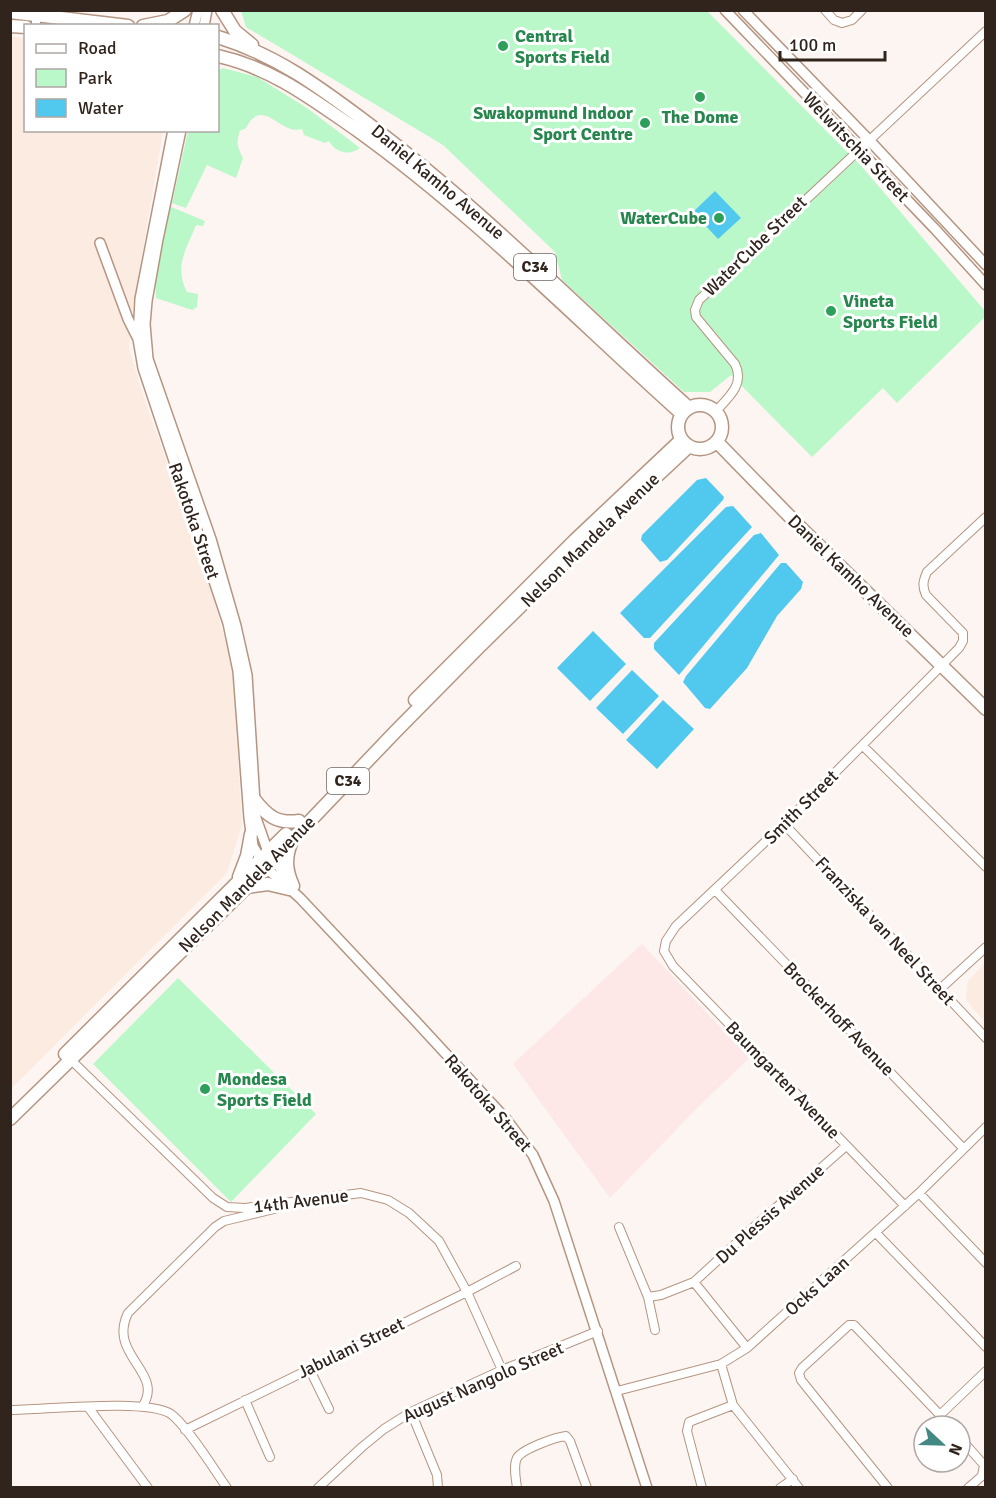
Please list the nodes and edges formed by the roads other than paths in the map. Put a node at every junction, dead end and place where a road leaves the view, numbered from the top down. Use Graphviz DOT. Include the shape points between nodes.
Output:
graph roads {
  1 [pos="184,10"];
  2 [pos="222,10"];
  3 [pos="725,10"];
  4 [pos="743,10"];
  5 [pos="825,10"];
  6 [pos="862,10"];
  7 [pos="10,12"];
  8 [pos="30,18"];
  9 [pos="104,24"];
  10 [pos="153,24"];
  11 [pos="10,26"];
  12 [pos="986,31"];
  13 [pos="219,37"];
  14 [pos="266,56"];
  15 [pos="221,59"];
  16 [pos="173,132"];
  17 [pos="181,132"];
  18 [pos="870,141"];
  19 [pos="858,150"];
  20 [pos="100,243"];
  21 [pos="986,265"];
  22 [pos="986,285"];
  23 [pos="138,339"];
  24 [pos="685,411"];
  25 [pos="716,411"];
  26 [pos="717,442"];
  27 [pos="685,443"];
  28 [pos="986,518"];
  29 [pos="942,665"];
  30 [pos="986,710"];
  31 [pos="863,746"];
  32 [pos="254,800"];
  33 [pos="299,821"];
  34 [pos="784,824"];
  35 [pos="251,834"];
  36 [pos="292,839"];
  37 [pos="266,859"];
  38 [pos="986,867"];
  39 [pos="241,886"];
  40 [pos="291,888"];
  41 [pos="715,890"];
  42 [pos="986,947"];
  43 [pos="663,951"];
  44 [pos="939,990"];
  45 [pos="986,1038"];
  46 [pos="68,1057"];
  47 [pos="10,1108"];
  48 [pos="10,1119"];
  49 [pos="986,1127"];
  50 [pos="846,1146"];
  51 [pos="963,1148"];
  52 [pos="919,1193"];
  53 [pos="309,1200"];
  54 [pos="904,1206"];
  55 [pos="620,1227"];
  56 [pos="876,1233"];
  57 [pos="986,1263"];
  58 [pos="516,1266"];
  59 [pos="694,1282"];
  60 [pos="467,1292"];
  61 [pos="648,1297"];
  62 [pos="655,1330"];
  63 [pos="598,1331"];
  64 [pos="986,1347"];
  65 [pos="747,1348"];
  66 [pos="721,1364"];
  67 [pos="309,1368"];
  68 [pos="502,1370"];
  69 [pos="986,1371"];
  70 [pos="617,1391"];
  71 [pos="245,1400"];
  72 [pos="733,1405"];
  73 [pos="88,1407"];
  74 [pos="142,1407"];
  75 [pos="329,1409"];
  76 [pos="10,1410"];
  77 [pos="411,1412"];
  78 [pos="939,1414"];
  79 [pos="941,1414"];
  80 [pos="185,1430"];
  81 [pos="972,1452"];
  82 [pos="270,1457"];
  83 [pos="793,1479"];
  84 [pos="148,1488"];
  85 [pos="226,1488"];
  86 [pos="318,1488"];
  87 [pos="438,1488"];
  88 [pos="517,1488"];
  89 [pos="587,1488"];
  90 [pos="647,1488"];
  91 [pos="702,1488"];
  92 [pos="780,1488"];
  93 [pos="800,1488"];
  94 [pos="888,1488"];
  95 [pos="968,1488"];
  1 -- 10 [label="main road" via="168,21"];
  2 -- 14 [label="main road" via="235,31"];
  3 -- 19 [label="street, Welwitschia Street"];
  4 -- 18 [label="street, Welwitschia Street"];
  5 -- 6 [label="street" via="842,23"];
  7 -- 8 [label="main road"];
  8 -- 9 [label="main road"];
  8 -- 11 [label="main road"];
  12 -- 18 [label="street"];
  13 -- 14 [label="main road, Daniel Kamho Avenue / C34"];
  14 -- 24 [label="main road, Daniel Kamho Avenue / C34" via="304,77 430,171"];
  15 -- 24 [label="main road, Daniel Kamho Avenue / C34" via="277,77 397,159"];
  16 -- 23 [label="street, Rakotoka Street" via="142,284"];
  17 -- 32 [label="street, Rakotoka Street" via="147,301 148,359 211,539 240,642 247,675"];
  18 -- 19 [label="street"];
  18 -- 21 [label="street, Welwitschia Street"];
  19 -- 22 [label="street, Welwitschia Street"];
  19 -- 25 [label="street, WaterCube Street" via="699,300 696,317 739,372 734,392"];
  20 -- 23 [label="street"];
  23 -- 35 [label="street, Rakotoka Street" via="143,368 232,639"];
  24 -- 25 [label="main road" via="702,405"];
  24 -- 27 [label="main road" via="677,427"];
  25 -- 26 [label="main road" via="722,425"];
  26 -- 27 [label="main road" via="703,450"];
  26 -- 29 [label="main road, Daniel Kamho Avenue"];
  27 -- 33 [label="main road, Nelson Mandela Avenue / C34" via="575,540"];
  27 -- 36 [label="main road, Nelson Mandela Avenue / C34"];
  28 -- 29 [label="street, Smith Street" via="924,579 926,595 964,637"];
  29 -- 30 [label="main road, Daniel Kamho Avenue"];
  29 -- 31 [label="street, Smith Street"];
  31 -- 34 [label="street, Smith Street"];
  31 -- 38 [label="street"];
  32 -- 33 [label="main road" via="272,818"];
  32 -- 37 [label="street, Rakotoka Street"];
  33 -- 37 [label="main road, Nelson Mandela Avenue / C34"];
  34 -- 41 [label="street, Smith Street"];
  34 -- 44 [label="street, Franziska van Neel Street"];
  35 -- 37 [label="street, Rakotoka Street" via="253,846"];
  35 -- 39 [label="main road"];
  36 -- 37 [label="main road, Nelson Mandela Avenue / C34"];
  36 -- 40 [label="main road" via="286,862"];
  37 -- 39 [label="main road, Nelson Mandela Avenue / C34"];
  37 -- 40 [label="street, Rakotoka Street"];
  39 -- 40 [label="main road" via="268,884"];
  39 -- 46 [label="main road, Nelson Mandela Avenue / C34"];
  40 -- 63 [label="street, Rakotoka Street" via="506,1119 533,1155 554,1201"];
  41 -- 43 [label="street, Smith Street" via="676,926"];
  41 -- 51 [label="street, Brockerhoff Avenue"];
  42 -- 44 [label="street"];
  43 -- 50 [label="street, Baumgarten Avenue"];
  44 -- 45 [label="street, Franziska van Neel Street"];
  46 -- 47 [label="main road, Nelson Mandela Avenue / C34"];
  46 -- 48 [label="main road, Nelson Mandela Avenue / C34"];
  46 -- 53 [label="street, 14th Avenue" via="213,1198 227,1207"];
  49 -- 51 [label="street, Ocks Laan"];
  50 -- 54 [label="street, Baumgarten Avenue"];
  50 -- 59 [label="street, Du Plessis Avenue"];
  51 -- 52 [label="street, Ocks Laan"];
  52 -- 54 [label="street, Ocks Laan"];
  52 -- 57 [label="street"];
  53 -- 60 [label="street, 14th Avenue" via="361,1193 388,1200 409,1213 439,1241"];
  53 -- 74 [label="street" via="224,1221 128,1313 122,1338 148,1382 148,1399"];
  54 -- 56 [label="street, Ocks Laan"];
  55 -- 61 [label="street"];
  56 -- 64 [label="street"];
  56 -- 65 [label="street, Ocks Laan"];
  58 -- 60 [label="street, Jabulani Street"];
  59 -- 61 [label="street, Du Plessis Avenue"];
  59 -- 65 [label="street"];
  60 -- 67 [label="street, Jabulani Street"];
  60 -- 68 [label="street, 14th Avenue"];
  61 -- 62 [label="street"];
  63 -- 68 [label="street, August Nangolo Street"];
  63 -- 70 [label="street, Rakotoka Street"];
  65 -- 66 [label="street, Ocks Laan"];
  66 -- 70 [label="street, Ocks Laan"];
  66 -- 72 [label="street"];
  67 -- 71 [label="street, Jabulani Street"];
  67 -- 75 [label="street"];
  68 -- 77 [label="street, August Nangolo Street"];
  69 -- 79 [label="street"];
  70 -- 90 [label="street, Rakotoka Street"];
  71 -- 80 [label="street, Jabulani Street"];
  71 -- 82 [label="street"];
  72 -- 83 [label="street"];
  72 -- 91 [label="street" via="687,1426"];
  73 -- 74 [label="street"];
  73 -- 76 [label="street"];
  73 -- 84 [label="street"];
  74 -- 80 [label="street" via="170,1414"];
  77 -- 86 [label="street, August Nangolo Street" via="369,1441"];
  77 -- 87 [label="street"];
  78 -- 94 [label="street" via="854,1325 849,1325 802,1368 801,1380"];
  80 -- 85 [label="street"];
  81 -- 95 [label="street" via="984,1465 982,1476"];
  83 -- 92 [label="street"];
  83 -- 93 [label="street"];
  88 -- 89 [label="street" via="518,1457 566,1437"];
}
